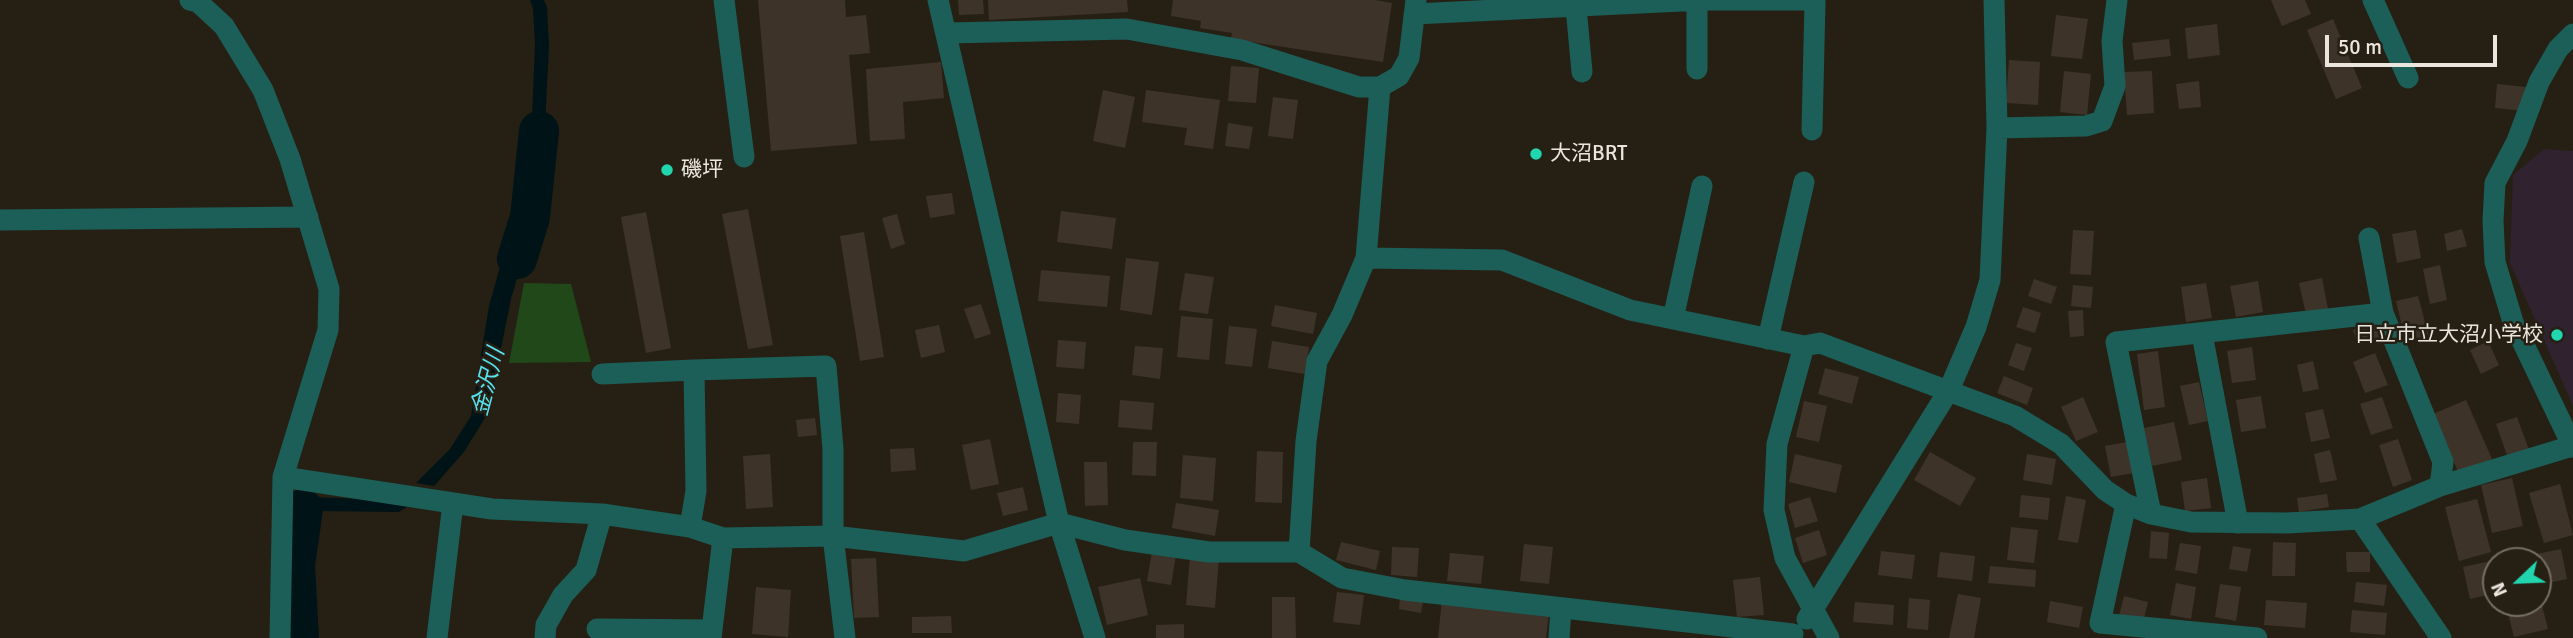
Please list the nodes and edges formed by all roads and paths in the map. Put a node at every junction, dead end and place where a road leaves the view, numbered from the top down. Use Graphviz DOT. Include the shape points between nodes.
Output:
graph roads {
  1 [pos="190,0"];
  2 [pos="724,0"];
  3 [pos="938,0"];
  4 [pos="1994,0"];
  5 [pos="2117,0"];
  6 [pos="2373,0"];
  7 [pos="1697,1"];
  8 [pos="1815,1"];
  9 [pos="1415,7"];
  10 [pos="1576,7"];
  11 [pos="947,33"];
  12 [pos="2573,34"];
  13 [pos="1697,69"];
  14 [pos="1582,72"];
  15 [pos="2407,78"];
  16 [pos="1380,88"];
  17 [pos="1997,128"];
  18 [pos="1812,131"];
  19 [pos="744,157"];
  20 [pos="1804,182"];
  21 [pos="1702,186"];
  22 [pos="309,217"];
  23 [pos="0,220"];
  24 [pos="2369,238"];
  25 [pos="1366,258"];
  26 [pos="2383,313"];
  27 [pos="1673,319"];
  28 [pos="2202,334"];
  29 [pos="1768,339"];
  30 [pos="1804,346"];
  31 [pos="694,370"];
  32 [pos="602,374"];
  33 [pos="1950,390"];
  34 [pos="2573,446"];
  35 [pos="283,477"];
  36 [pos="2440,486"];
  37 [pos="453,503"];
  38 [pos="2126,503"];
  39 [pos="602,514"];
  40 [pos="2151,514"];
  41 [pos="2360,519"];
  42 [pos="1059,523"];
  43 [pos="2238,523"];
  44 [pos="691,527"];
  45 [pos="833,536"];
  46 [pos="723,538"];
  47 [pos="1299,552"];
  48 [pos="1561,608"];
  49 [pos="1813,612"];
  50 [pos="597,629"];
  51 [pos="2099,631"];
  52 [pos="711,634"];
  53 [pos="1793,636"];
  54 [pos="281,638"];
  55 [pos="437,638"];
  56 [pos="545,638"];
  57 [pos="845,638"];
  58 [pos="1095,638"];
  59 [pos="1559,638"];
  60 [pos="1829,638"];
  61 [pos="2257,638"];
  62 [pos="2441,638"];
  1 -- 22 [label="street" via="224,26 263,90"];
  2 -- 19 [label="street"];
  3 -- 11 [label="street"];
  4 -- 17 [label="street"];
  5 -- 17 [label="street" via="2112,41 2115,86 2102,121 2086,126"];
  6 -- 15 [label="street"];
  7 -- 8 [label="street"];
  7 -- 10 [label="street"];
  7 -- 13 [label="street"];
  8 -- 18 [label="street"];
  9 -- 10 [label="street"];
  9 -- 16 [label="street" via="1409,58 1399,76"];
  10 -- 14 [label="street"];
  11 -- 16 [label="street" via="1127,29 1242,50 1359,87"];
  11 -- 42 [label="street"];
  12 -- 34 [label="street" via="2558,49 2539,82 2495,183 2493,221 2495,262 2513,322"];
  16 -- 25 [label="street"];
  17 -- 33 [label="street" via="1990,280"];
  20 -- 29 [label="street"];
  21 -- 27 [label="street"];
  22 -- 23 [label="street"];
  22 -- 35 [label="street" via="330,289 328,330"];
  24 -- 26 [label="street"];
  25 -- 27 [label="street" via="1502,260 1630,310"];
  25 -- 47 [label="street" via="1317,361"];
  26 -- 28 [label="street"];
  26 -- 36 [label="street" via="2443,463"];
  27 -- 29 [label="street"];
  28 -- 40 [label="street" via="2116,342"];
  28 -- 43 [label="street"];
  29 -- 30 [label="street"];
  30 -- 33 [label="street" via="1820,344"];
  30 -- 49 [label="street" via="1777,444 1774,510 1785,558"];
  31 -- 32 [label="street"];
  31 -- 44 [label="street" via="696,491"];
  31 -- 45 [label="street" via="826,366 833,449"];
  33 -- 38 [label="street" via="2015,416 2060,444 2105,490"];
  33 -- 49 [label="street"];
  34 -- 36 [label="street"];
  35 -- 37 [label="street"];
  35 -- 54 [label="street"];
  36 -- 41 [label="street"];
  37 -- 39 [label="street"];
  37 -- 55 [label="street"];
  38 -- 40 [label="street"];
  38 -- 51 [label="street"];
  39 -- 44 [label="street"];
  39 -- 56 [label="street" via="586,570 563,595 545,625"];
  40 -- 43 [label="street" via="2192,522"];
  41 -- 43 [label="street"];
  41 -- 62 [label="street"];
  42 -- 45 [label="street" via="964,551"];
  42 -- 47 [label="street" via="1125,540 1209,552"];
  42 -- 58 [label="street"];
  44 -- 46 [label="street"];
  45 -- 46 [label="street"];
  45 -- 57 [label="street"];
  46 -- 52 [label="street"];
  47 -- 48 [label="street" via="1342,578"];
  48 -- 53 [label="street"];
  48 -- 59 [label="street"];
  49 -- 53 [label="street"];
  49 -- 60 [label="street"];
  50 -- 52 [label="street"];
  51 -- 61 [label="street"];
}
